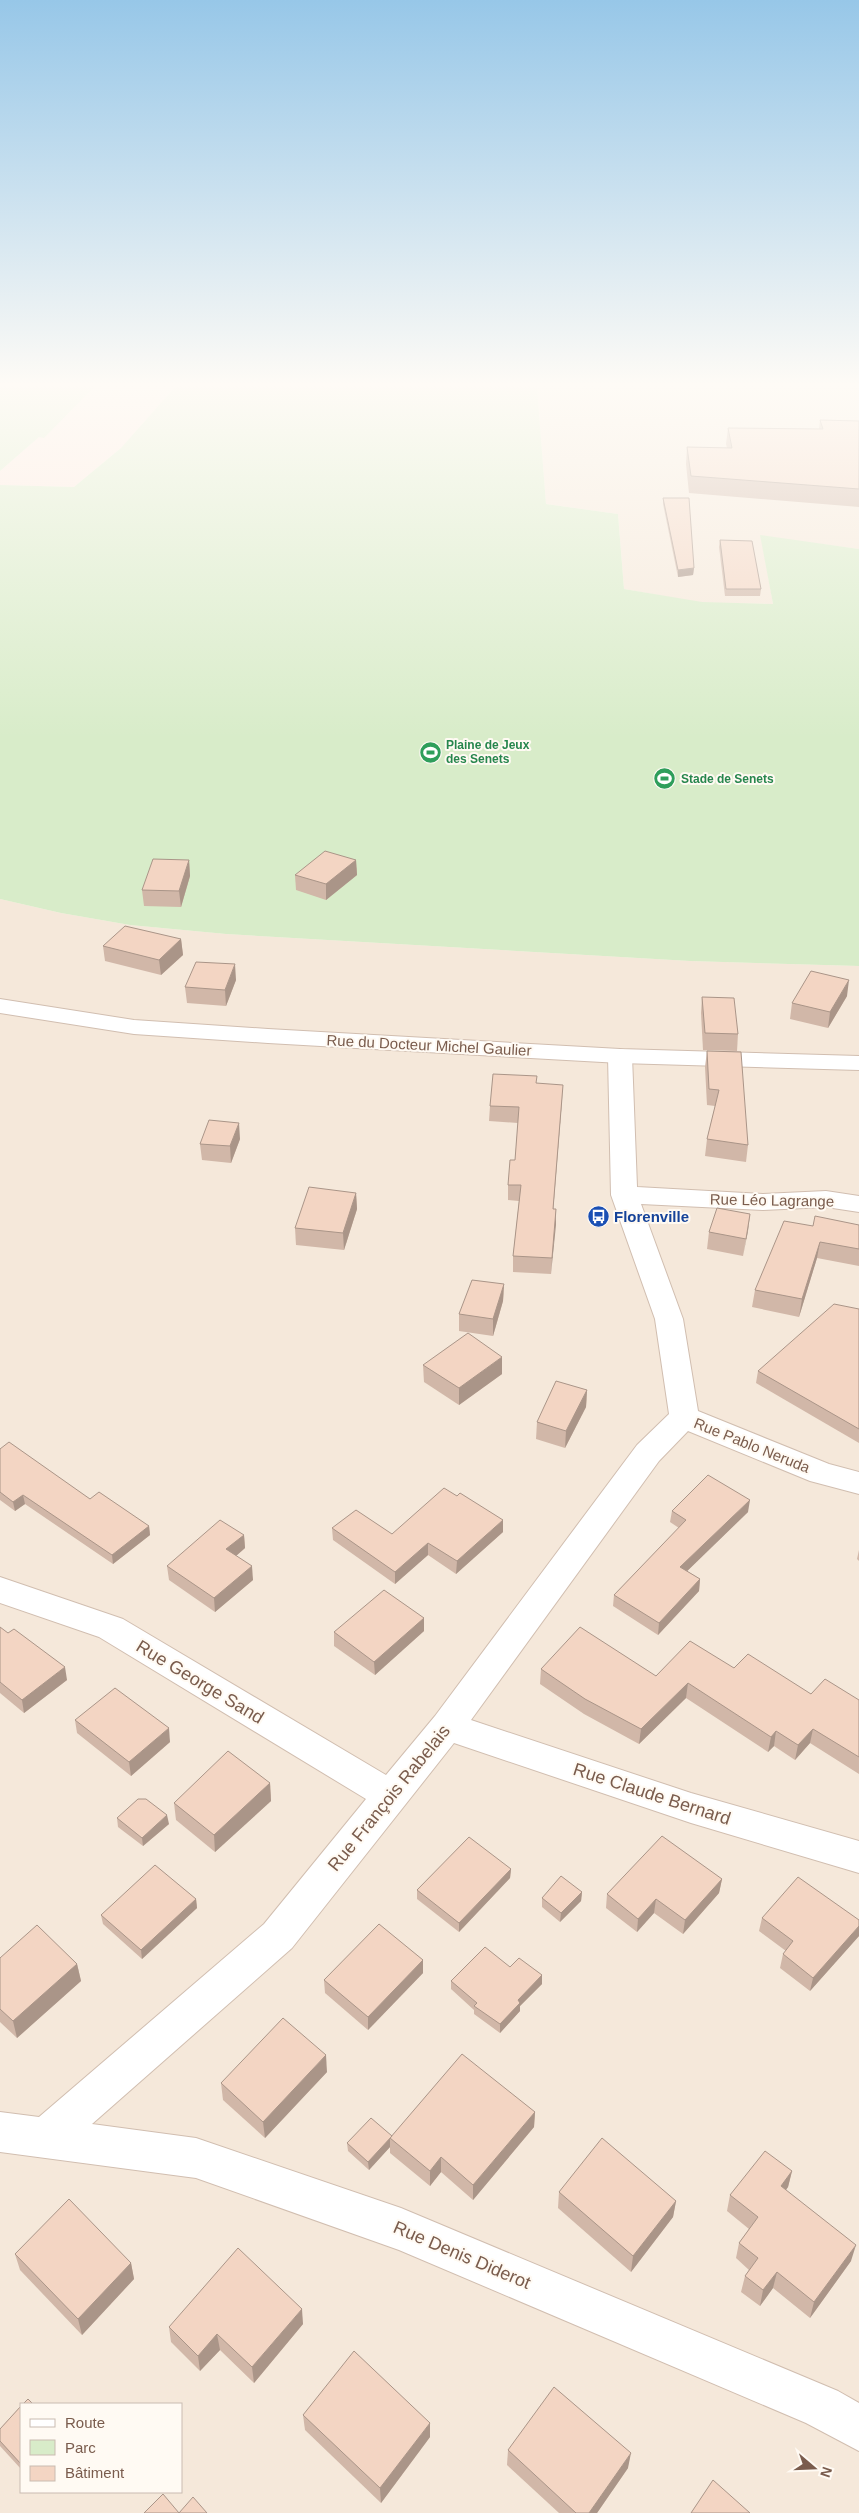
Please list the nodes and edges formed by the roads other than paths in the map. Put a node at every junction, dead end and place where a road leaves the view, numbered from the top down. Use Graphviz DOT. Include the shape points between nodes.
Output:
graph roads {
  1 [pos="0,1006"];
  2 [pos="620,1056"];
  3 [pos="859,1063"];
  4 [pos="624,1194"];
  5 [pos="859,1204"];
  6 [pos="684,1417"];
  7 [pos="859,1483"];
  8 [pos="0,1590"];
  9 [pos="447,1726"];
  10 [pos="391,1796"];
  11 [pos="859,1857"];
  12 [pos="0,2132"];
  13 [pos="47,2138"];
  14 [pos="859,2428"];
  1 -- 2 [label="street, Rue du Docteur Michel Gaulier" via="134,1027"];
  2 -- 3 [label="street, Rue du Docteur Michel Gaulier"];
  2 -- 4 [label="street, Rue Pablo Neruda"];
  4 -- 5 [label="street, Rue Léo Lagrange" via="763,1202 826,1199"];
  4 -- 6 [label="street, Rue Pablo Neruda" via="670,1319"];
  6 -- 7 [label="street, Rue Pablo Neruda" via="821,1473"];
  6 -- 9 [label="street, Rue François Rabelais" via="648,1453"];
  8 -- 10 [label="street, Rue George Sand" via="111,1628"];
  9 -- 10 [label="street, Rue François Rabelais"];
  9 -- 11 [label="street, Rue Claude Bernard" via="691,1808"];
  10 -- 13 [label="street, Rue François Rabelais" via="278,1936"];
  12 -- 13 [label="street, Rue Denis Diderot"];
  13 -- 14 [label="street, Rue Denis Diderot" via="196,2158 401,2229 822,2407"];
}
